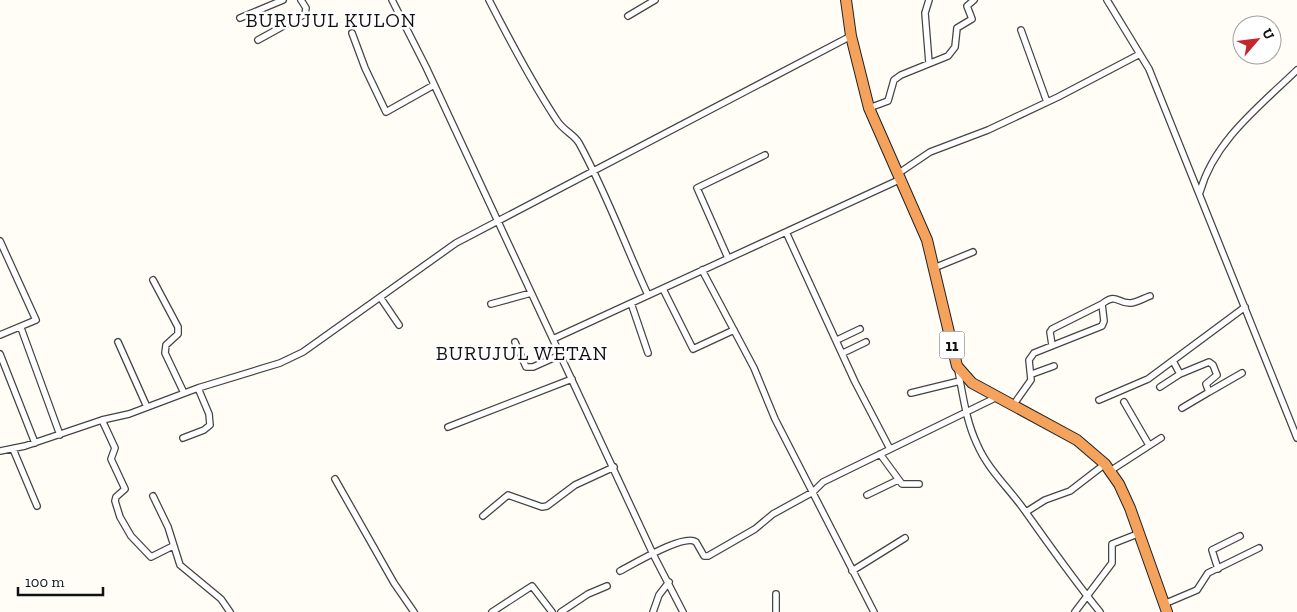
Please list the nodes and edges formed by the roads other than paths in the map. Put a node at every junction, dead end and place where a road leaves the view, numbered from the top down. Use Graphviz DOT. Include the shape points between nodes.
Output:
graph roads {
  1 [pos="283,0"];
  2 [pos="302,0"];
  3 [pos="392,0"];
  4 [pos="489,0"];
  5 [pos="655,0"];
  6 [pos="846,0"];
  7 [pos="929,0"];
  8 [pos="974,0"];
  9 [pos="1107,0"];
  10 [pos="628,16"];
  11 [pos="240,18"];
  12 [pos="1021,30"];
  13 [pos="352,33"];
  14 [pos="851,36"];
  15 [pos="258,40"];
  16 [pos="1140,54"];
  17 [pos="930,63"];
  18 [pos="1297,70"];
  19 [pos="434,85"];
  20 [pos="1047,102"];
  21 [pos="869,108"];
  22 [pos="765,155"];
  23 [pos="594,171"];
  24 [pos="900,176"];
  25 [pos="1200,192"];
  26 [pos="498,222"];
  27 [pos="786,232"];
  28 [pos="0,241"];
  29 [pos="973,252"];
  30 [pos="728,258"];
  31 [pos="934,268"];
  32 [pos="702,270"];
  33 [pos="154,280"];
  34 [pos="663,289"];
  35 [pos="532,293"];
  36 [pos="648,295"];
  37 [pos="1150,296"];
  38 [pos="380,297"];
  39 [pos="631,303"];
  40 [pos="491,304"];
  41 [pos="1102,304"];
  42 [pos="1245,307"];
  43 [pos="399,325"];
  44 [pos="21,328"];
  45 [pos="860,329"];
  46 [pos="734,330"];
  47 [pos="0,335"];
  48 [pos="553,339"];
  49 [pos="837,340"];
  50 [pos="118,342"];
  51 [pos="515,342"];
  52 [pos="866,342"];
  53 [pos="1052,345"];
  54 [pos="648,353"];
  55 [pos="844,353"];
  56 [pos="0,354"];
  57 [pos="560,355"];
  58 [pos="1173,361"];
  59 [pos="957,366"];
  60 [pos="1054,366"];
  61 [pos="1242,373"];
  62 [pos="1032,374"];
  63 [pos="1180,374"];
  64 [pos="572,379"];
  65 [pos="960,380"];
  66 [pos="1160,387"];
  67 [pos="198,388"];
  68 [pos="1208,392"];
  69 [pos="184,393"];
  70 [pos="911,393"];
  71 [pos="997,397"];
  72 [pos="1099,400"];
  73 [pos="1124,402"];
  74 [pos="1014,404"];
  75 [pos="147,407"];
  76 [pos="1182,408"];
  77 [pos="965,411"];
  78 [pos="102,420"];
  79 [pos="448,427"];
  80 [pos="60,435"];
  81 [pos="183,438"];
  82 [pos="1161,438"];
  83 [pos="1297,438"];
  84 [pos="35,443"];
  85 [pos="1149,445"];
  86 [pos="13,449"];
  87 [pos="890,449"];
  88 [pos="0,450"];
  89 [pos="880,454"];
  90 [pos="614,467"];
  91 [pos="1108,467"];
  92 [pos="334,479"];
  93 [pos="898,480"];
  94 [pos="919,484"];
  95 [pos="813,492"];
  96 [pos="867,495"];
  97 [pos="153,496"];
  98 [pos="37,506"];
  99 [pos="1026,512"];
  100 [pos="483,516"];
  101 [pos="1140,533"];
  102 [pos="1240,536"];
  103 [pos="906,538"];
  104 [pos="174,546"];
  105 [pos="1259,548"];
  106 [pos="653,554"];
  107 [pos="1218,569"];
  108 [pos="620,571"];
  109 [pos="852,571"];
  110 [pos="669,582"];
  111 [pos="607,586"];
  112 [pos="776,594"];
  113 [pos="1087,596"];
  114 [pos="1166,608"];
  115 [pos="230,612"];
  116 [pos="414,612"];
  117 [pos="492,612"];
  118 [pos="552,612"];
  119 [pos="561,612"];
  120 [pos="653,612"];
  121 [pos="683,612"];
  122 [pos="776,612"];
  123 [pos="874,612"];
  124 [pos="1075,612"];
  125 [pos="1100,612"];
  1 -- 11 [label="street"];
  2 -- 15 [label="street" via="305,14"];
  3 -- 19 [label="street"];
  4 -- 23 [label="street" via="544,100 565,132 576,139"];
  5 -- 10 [label="street"];
  6 -- 14 [label="highway, 11"];
  7 -- 17 [label="street" via="925,13"];
  8 -- 17 [label="street" via="967,5 971,20 957,28 951,53"];
  9 -- 16 [label="street"];
  12 -- 20 [label="street"];
  13 -- 19 [label="street" via="386,112"];
  14 -- 21 [label="highway, 11"];
  14 -- 23 [label="street"];
  16 -- 20 [label="street"];
  16 -- 25 [label="street"];
  17 -- 21 [label="street" via="901,75 893,83 888,100"];
  18 -- 25 [label="street" via="1218,151 1204,176"];
  19 -- 26 [label="street"];
  20 -- 24 [label="street" via="988,130 930,152"];
  21 -- 24 [label="highway, 11"];
  22 -- 30 [label="street" via="698,188"];
  23 -- 26 [label="street"];
  23 -- 36 [label="street"];
  24 -- 27 [label="street"];
  24 -- 31 [label="highway, 11" via="922,227"];
  25 -- 42 [label="street"];
  26 -- 35 [label="street"];
  26 -- 38 [label="street" via="456,243"];
  27 -- 30 [label="street"];
  27 -- 49 [label="street"];
  28 -- 44 [label="street" via="36,320"];
  29 -- 31 [label="street"];
  30 -- 32 [label="street"];
  31 -- 59 [label="highway, 11"];
  32 -- 34 [label="street"];
  32 -- 46 [label="street"];
  33 -- 69 [label="street" via="179,331 166,345 165,353"];
  34 -- 36 [label="street"];
  34 -- 46 [label="street" via="693,349"];
  35 -- 40 [label="street"];
  35 -- 48 [label="street"];
  36 -- 39 [label="street"];
  37 -- 41 [label="street" via="1129,303 1109,298"];
  38 -- 43 [label="street"];
  38 -- 67 [label="street" via="303,352"];
  39 -- 48 [label="street"];
  39 -- 54 [label="street"];
  41 -- 53 [label="street" via="1052,329"];
  41 -- 53 [label="street" via="1102,326"];
  42 -- 58 [label="street"];
  42 -- 83 [label="street"];
  44 -- 47 [label="street"];
  44 -- 80 [label="street"];
  45 -- 49 [label="street"];
  46 -- 95 [label="street"];
  48 -- 57 [label="street"];
  49 -- 55 [label="street"];
  50 -- 75 [label="street"];
  51 -- 57 [label="street" via="526,367 534,367"];
  52 -- 55 [label="street"];
  53 -- 62 [label="street" via="1029,360"];
  55 -- 87 [label="street"];
  56 -- 84 [label="street"];
  57 -- 64 [label="street"];
  58 -- 63 [label="street"];
  58 -- 72 [label="street" via="1148,379"];
  59 -- 65 [label="street"];
  59 -- 71 [label="highway, 11" via="972,383"];
  60 -- 62 [label="street"];
  61 -- 68 [label="street"];
  62 -- 74 [label="street" via="1028,387"];
  63 -- 66 [label="street"];
  63 -- 68 [label="street" via="1211,363 1218,375 1206,384"];
  64 -- 79 [label="street"];
  64 -- 90 [label="street"];
  65 -- 70 [label="street"];
  65 -- 77 [label="street"];
  67 -- 69 [label="street"];
  67 -- 81 [label="street" via="210,425"];
  68 -- 76 [label="street"];
  69 -- 75 [label="street"];
  71 -- 74 [label="highway, 11"];
  71 -- 77 [label="street"];
  73 -- 85 [label="street"];
  74 -- 91 [label="highway, 11" via="1077,440"];
  75 -- 78 [label="street"];
  77 -- 87 [label="street"];
  77 -- 99 [label="street" via="987,464"];
  78 -- 80 [label="street"];
  78 -- 104 [label="street" via="115,448 111,459 125,489 115,501 127,530 151,557"];
  80 -- 84 [label="street"];
  82 -- 85 [label="street"];
  84 -- 86 [label="street"];
  85 -- 91 [label="street"];
  86 -- 88 [label="street"];
  86 -- 98 [label="street"];
  87 -- 89 [label="street"];
  89 -- 93 [label="street"];
  89 -- 95 [label="street" via="823,482"];
  90 -- 100 [label="street" via="575,485 547,506 508,495"];
  90 -- 106 [label="street"];
  91 -- 99 [label="street" via="1070,491 1045,500"];
  91 -- 101 [label="highway, 11"];
  92 -- 116 [label="street"];
  93 -- 94 [label="street" via="907,486"];
  93 -- 96 [label="street"];
  95 -- 106 [label="street" via="708,556 702,554 692,539"];
  95 -- 109 [label="street"];
  97 -- 104 [label="street"];
  99 -- 113 [label="street"];
  101 -- 113 [label="street" via="1112,544 1112,563"];
  101 -- 114 [label="highway, 11"];
  102 -- 107 [label="street" via="1212,550"];
  103 -- 109 [label="street"];
  104 -- 115 [label="street" via="182,567 221,599"];
  105 -- 107 [label="street"];
  106 -- 108 [label="street"];
  106 -- 110 [label="street"];
  107 -- 114 [label="street" via="1206,575 1200,588"];
  109 -- 123 [label="street"];
  110 -- 120 [label="street" via="659,595"];
  110 -- 121 [label="street"];
  111 -- 119 [label="street"];
  112 -- 122 [label="street"];
  113 -- 124 [label="street"];
  113 -- 125 [label="street"];
  117 -- 118 [label="street" via="532,586"];
}
